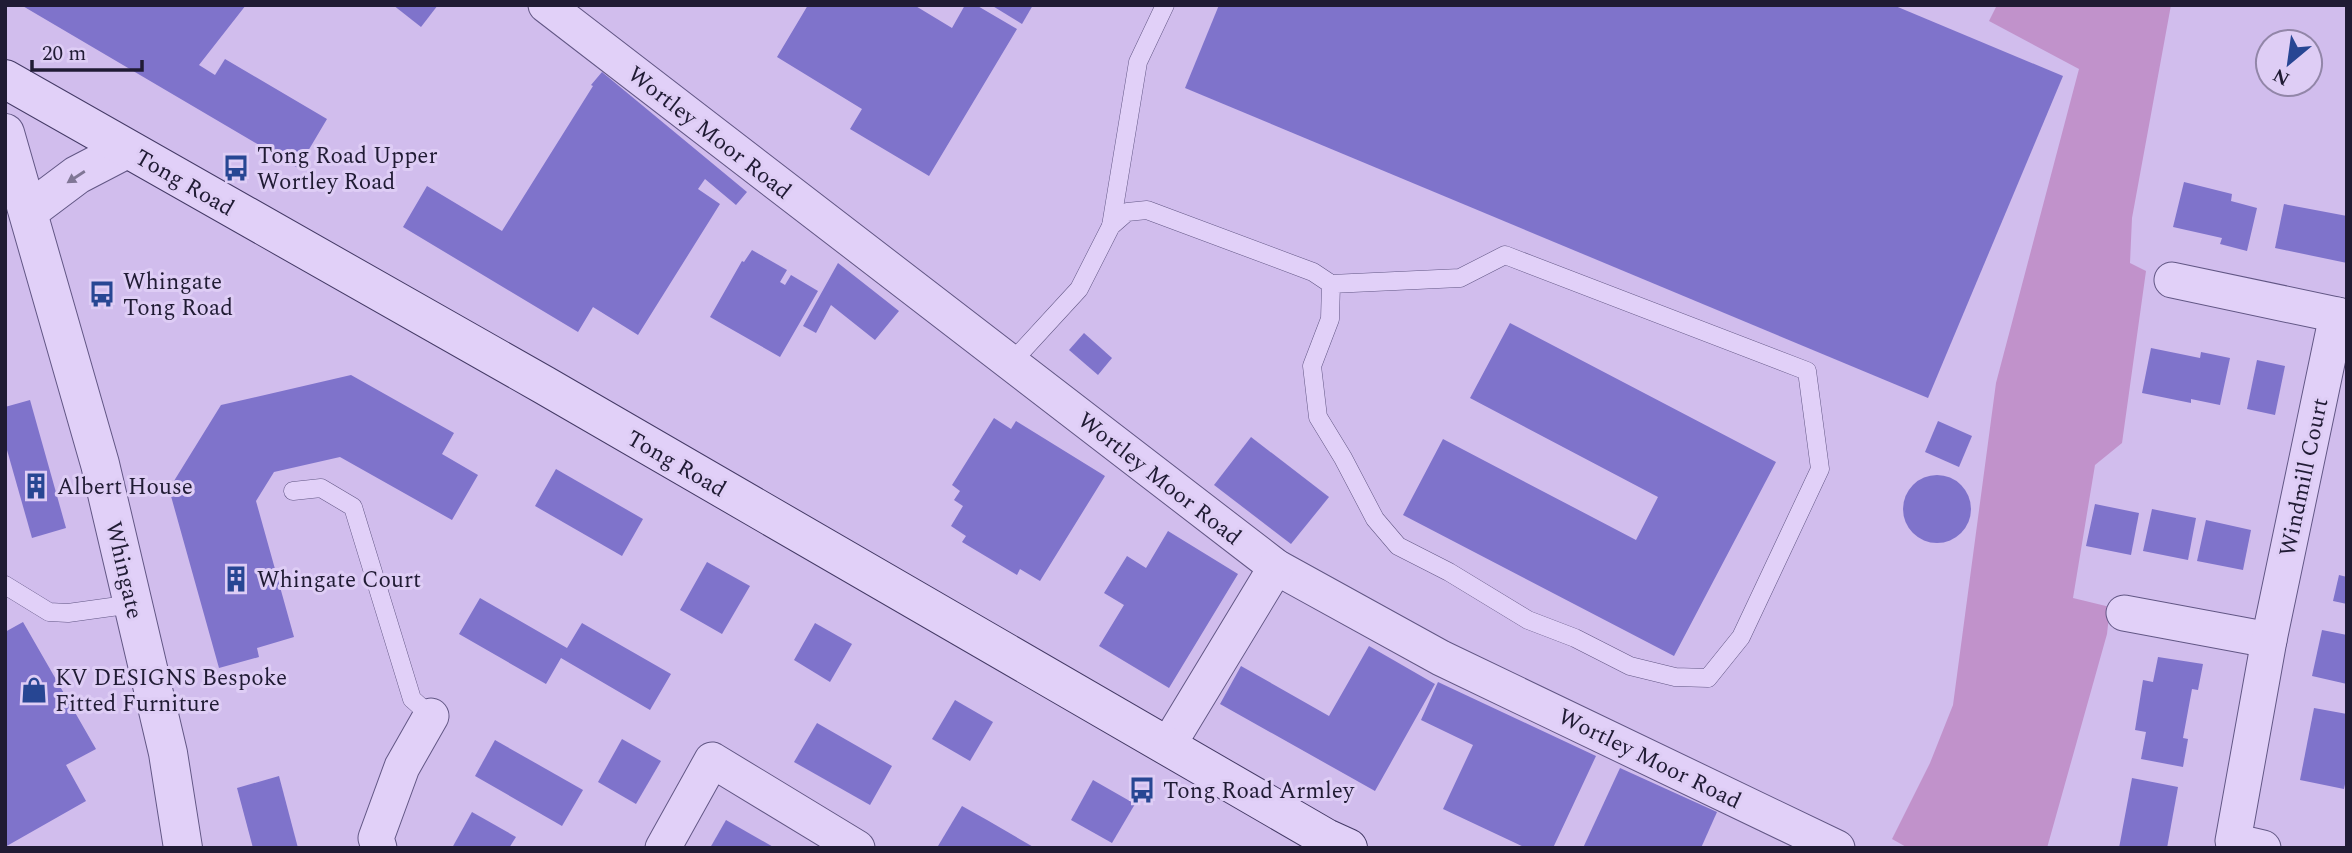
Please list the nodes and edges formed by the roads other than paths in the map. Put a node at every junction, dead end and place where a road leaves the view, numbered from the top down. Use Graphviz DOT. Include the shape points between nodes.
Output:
graph roads {
  1 [pos="546,5"];
  2 [pos="1165,5"];
  3 [pos="5,79"];
  4 [pos="5,133"];
  5 [pos="127,149"];
  6 [pos="17,211"];
  7 [pos="1111,226"];
  8 [pos="2172,280"];
  9 [pos="1331,284"];
  10 [pos="2342,316"];
  11 [pos="1011,363"];
  12 [pos="293,491"];
  13 [pos="1276,567"];
  14 [pos="5,585"];
  15 [pos="133,604"];
  16 [pos="2124,613"];
  17 [pos="2269,640"];
  18 [pos="431,716"];
  19 [pos="1167,747"];
  20 [pos="1332,845"];
  21 [pos="183,848"];
  22 [pos="379,848"];
  23 [pos="663,848"];
  24 [pos="857,848"];
  25 [pos="1837,848"];
  26 [pos="2263,848"];
  1 -- 11 [label="street, Wortley Moor Road"];
  2 -- 7 [label="lane" via="1138,62"];
  3 -- 5 [label="main road, Tong Road"];
  4 -- 6 [label="main road, Whingate"];
  5 -- 6 [label="main road, one-way"];
  5 -- 19 [label="main road, Tong Road"];
  6 -- 15 [label="main road, Whingate" via="100,464"];
  7 -- 9 [label="lane" via="1127,212 1147,210 1312,272"];
  7 -- 11 [label="lane" via="1079,289"];
  8 -- 10 [label="street"];
  9 -- 9 [label="lane" via="1330,319 1312,366 1318,417 1376,519 1398,546 1528,620 1630,666 1675,677 1708,678 1741,637 1820,469 1807,371 1505,255 1460,278"];
  10 -- 17 [label="street, Windmill Court"];
  11 -- 13 [label="street, Wortley Moor Road"];
  12 -- 18 [label="lane" via="321,488 353,507 412,699"];
  13 -- 19 [label="street"];
  13 -- 25 [label="street, Wortley Moor Road" via="1441,658"];
  14 -- 15 [label="lane" via="49,612"];
  15 -- 21 [label="main road, Whingate" via="168,752"];
  16 -- 17 [label="street"];
  17 -- 26 [label="street, Windmill Court" via="2233,841"];
  18 -- 22 [label="street" via="402,766 376,838"];
  19 -- 20 [label="main road, Tong Road"];
  23 -- 24 [label="street" via="712,760"];
}
